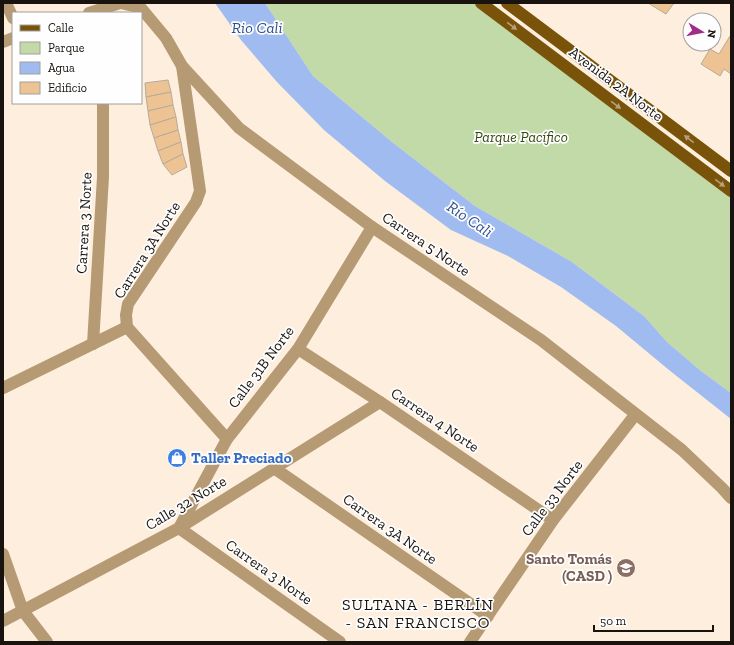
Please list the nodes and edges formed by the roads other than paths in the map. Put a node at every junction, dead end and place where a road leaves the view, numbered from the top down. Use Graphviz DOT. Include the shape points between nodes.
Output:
graph roads {
  1 [pos="6,3"];
  2 [pos="120,3"];
  3 [pos="481,3"];
  4 [pos="507,3"];
  5 [pos="92,12"];
  6 [pos="12,16"];
  7 [pos="182,66"];
  8 [pos="103,104"];
  9 [pos="731,171"];
  10 [pos="731,191"];
  11 [pos="372,227"];
  12 [pos="127,327"];
  13 [pos="93,344"];
  14 [pos="298,348"];
  15 [pos="3,388"];
  16 [pos="380,402"];
  17 [pos="635,414"];
  18 [pos="227,439"];
  19 [pos="274,468"];
  20 [pos="731,498"];
  21 [pos="553,520"];
  22 [pos="179,528"];
  23 [pos="3,554"];
  24 [pos="23,611"];
  25 [pos="488,616"];
  26 [pos="3,621"];
  27 [pos="47,642"];
  28 [pos="340,642"];
  29 [pos="470,642"];
  1 -- 6 [label="street"];
  2 -- 5 [label="street"];
  2 -- 7 [label="street, Carrera 5 Norte" via="141,8 166,38"];
  3 -- 10 [label="main road, Avenida 2A Norte, one-way"];
  9 -- 4 [label="main road, Avenida 2A Norte, one-way"];
  7 -- 11 [label="street, Carrera 5 Norte" via="239,128"];
  7 -- 12 [label="street, Carrera 3A Norte" via="200,191 196,202 128,304"];
  8 -- 13 [label="street, Carrera 3 Norte" via="103,176"];
  11 -- 14 [label="street, Calle 31B Norte"];
  11 -- 17 [label="street, Carrera 5 Norte" via="541,340"];
  12 -- 13 [label="street"];
  12 -- 18 [label="street"];
  13 -- 15 [label="street"];
  14 -- 16 [label="street, Carrera 4 Norte"];
  14 -- 18 [label="street, Calle 31B Norte"];
  16 -- 19 [label="street, Calle 32 Norte"];
  16 -- 21 [label="street, Carrera 4 Norte"];
  17 -- 20 [label="street, Carrera 5 Norte" via="682,450"];
  17 -- 21 [label="street, Calle 33 Norte"];
  18 -- 22 [label="street, Calle 31B Norte"];
  19 -- 22 [label="street, Calle 32 Norte"];
  19 -- 25 [label="street, Carrera 3A Norte"];
  21 -- 25 [label="street, Calle 33 Norte"];
  22 -- 24 [label="street, Calle 32 Norte"];
  22 -- 28 [label="street, Carrera 3 Norte"];
  23 -- 24 [label="street"];
  24 -- 26 [label="street, Calle 32 Norte"];
  24 -- 27 [label="street"];
  25 -- 29 [label="street, Calle 33 Norte"];
}
